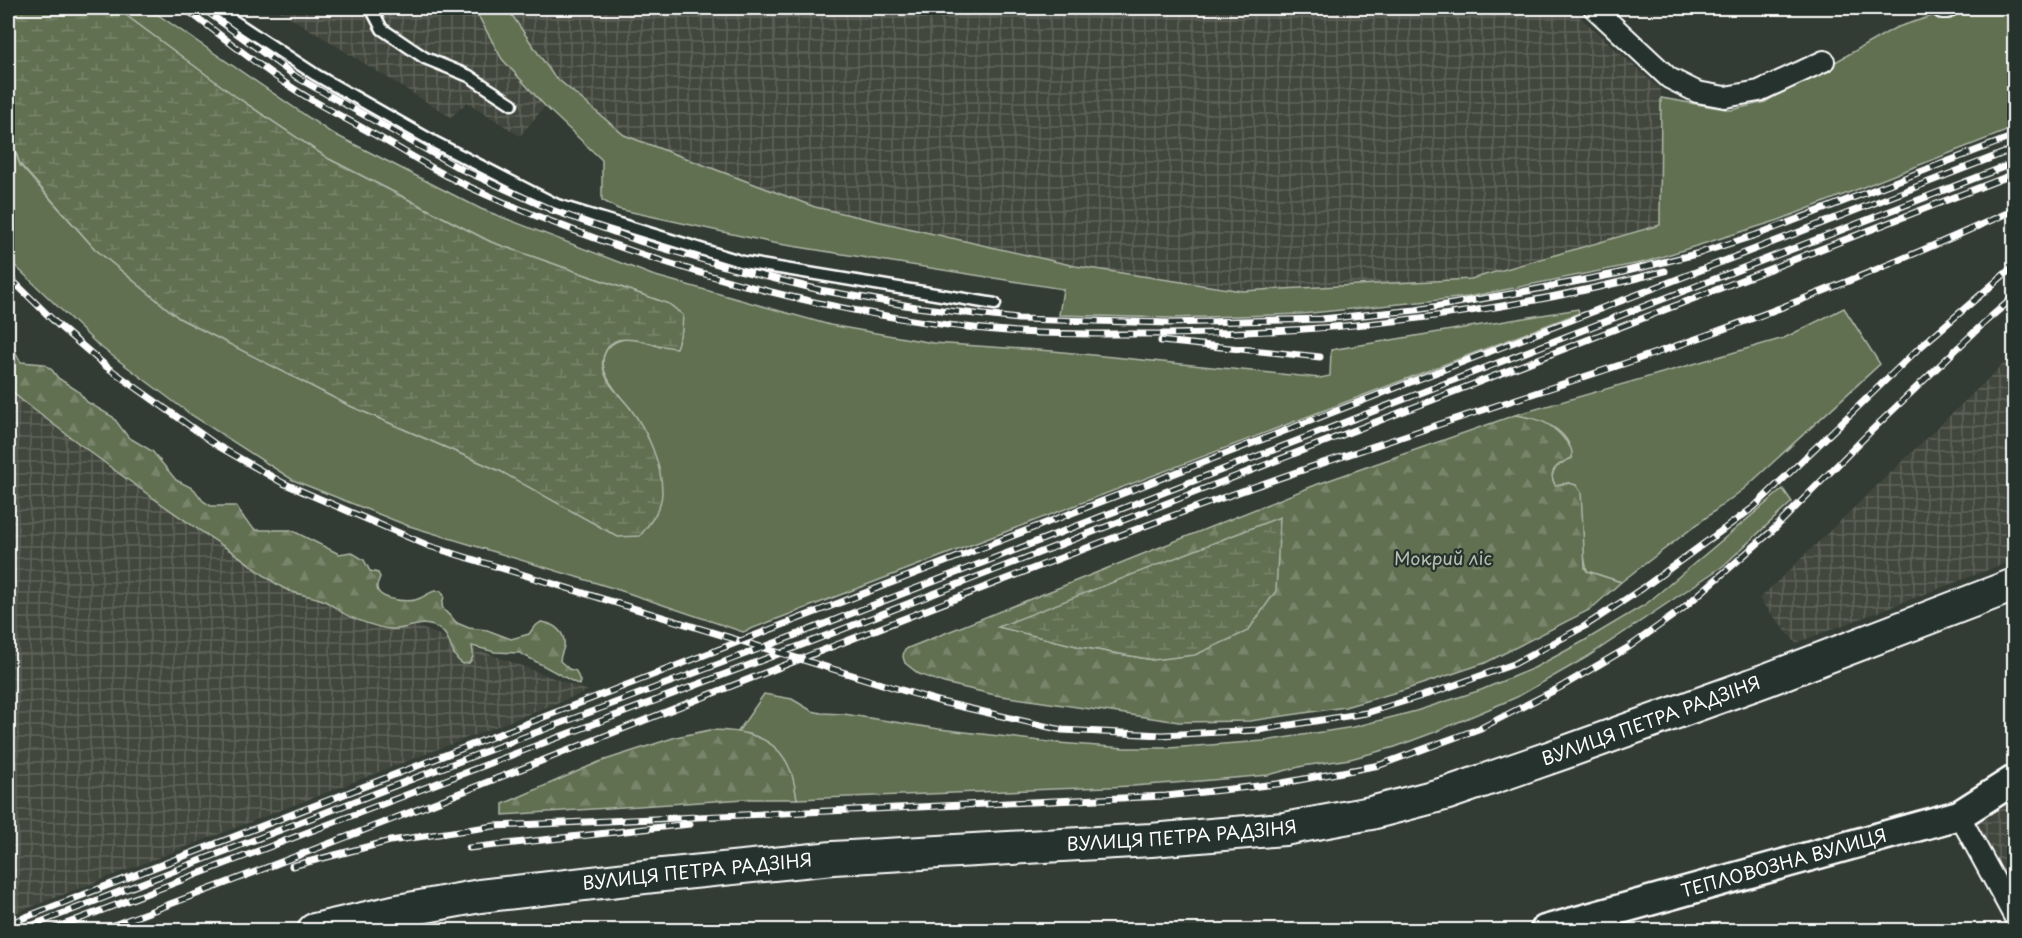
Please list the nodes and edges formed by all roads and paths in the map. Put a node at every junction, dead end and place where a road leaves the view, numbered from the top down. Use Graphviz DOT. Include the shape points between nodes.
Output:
graph roads {
  1 [pos="214,8"];
  2 [pos="371,8"];
  3 [pos="1594,8"];
  4 [pos="1942,8"];
  5 [pos="1947,8"];
  6 [pos="1824,61"];
  7 [pos="512,104"];
  8 [pos="995,304"];
  9 [pos="2014,585"];
  10 [pos="2014,780"];
  11 [pos="1959,815"];
  12 [pos="2014,916"];
  13 [pos="314,930"];
  14 [pos="1545,930"];
  1 -- 8 [label="lane" via="316,75 436,143 557,204 743,262"];
  2 -- 7 [label="lane" via="382,29 425,58 469,76"];
  3 -- 6 [label="street" via="1669,78 1697,92 1725,97 1759,91"];
  4 -- 5 [label="street"];
  9 -- 13 [label="main road, ВУЛИЦЯ ПЕТРА РАДЗІНЯ" via="1552,757 1448,793 1371,813 1284,828 1151,840 832,858 653,876 480,896"];
  10 -- 11 [label="street, ТЕПЛОВОЗНА ВУЛИЦЯ"];
  11 -- 12 [label="street"];
  11 -- 14 [label="street, ТЕПЛОВОЗНА ВУЛИЦЯ"];
}
